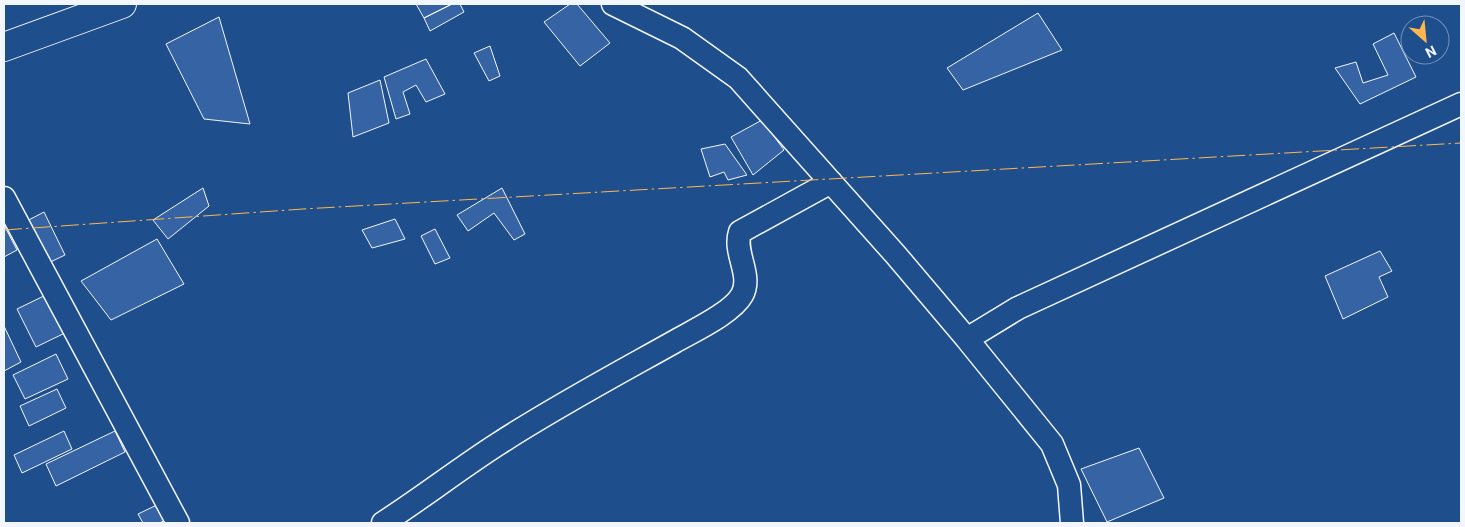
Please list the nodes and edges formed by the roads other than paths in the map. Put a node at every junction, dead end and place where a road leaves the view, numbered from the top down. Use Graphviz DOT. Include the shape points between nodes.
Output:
graph roads {
  1 [pos="122,4"];
  2 [pos="613,4"];
  3 [pos="4,47"];
  4 [pos="1461,104"];
  5 [pos="831,182"];
  6 [pos="4,198"];
  7 [pos="966,338"];
  8 [pos="178,523"];
  9 [pos="383,523"];
  10 [pos="1072,523"];
  1 -- 3 [label="main road"];
  2 -- 5 [label="street" via="682,38 738,78"];
  4 -- 7 [label="street" via="1018,308"];
  5 -- 7 [label="street"];
  5 -- 9 [label="street" via="740,232 737,241 746,282 734,306 497,444"];
  6 -- 8 [label="street"];
  7 -- 10 [label="street" via="1052,444 1069,485"];
}
